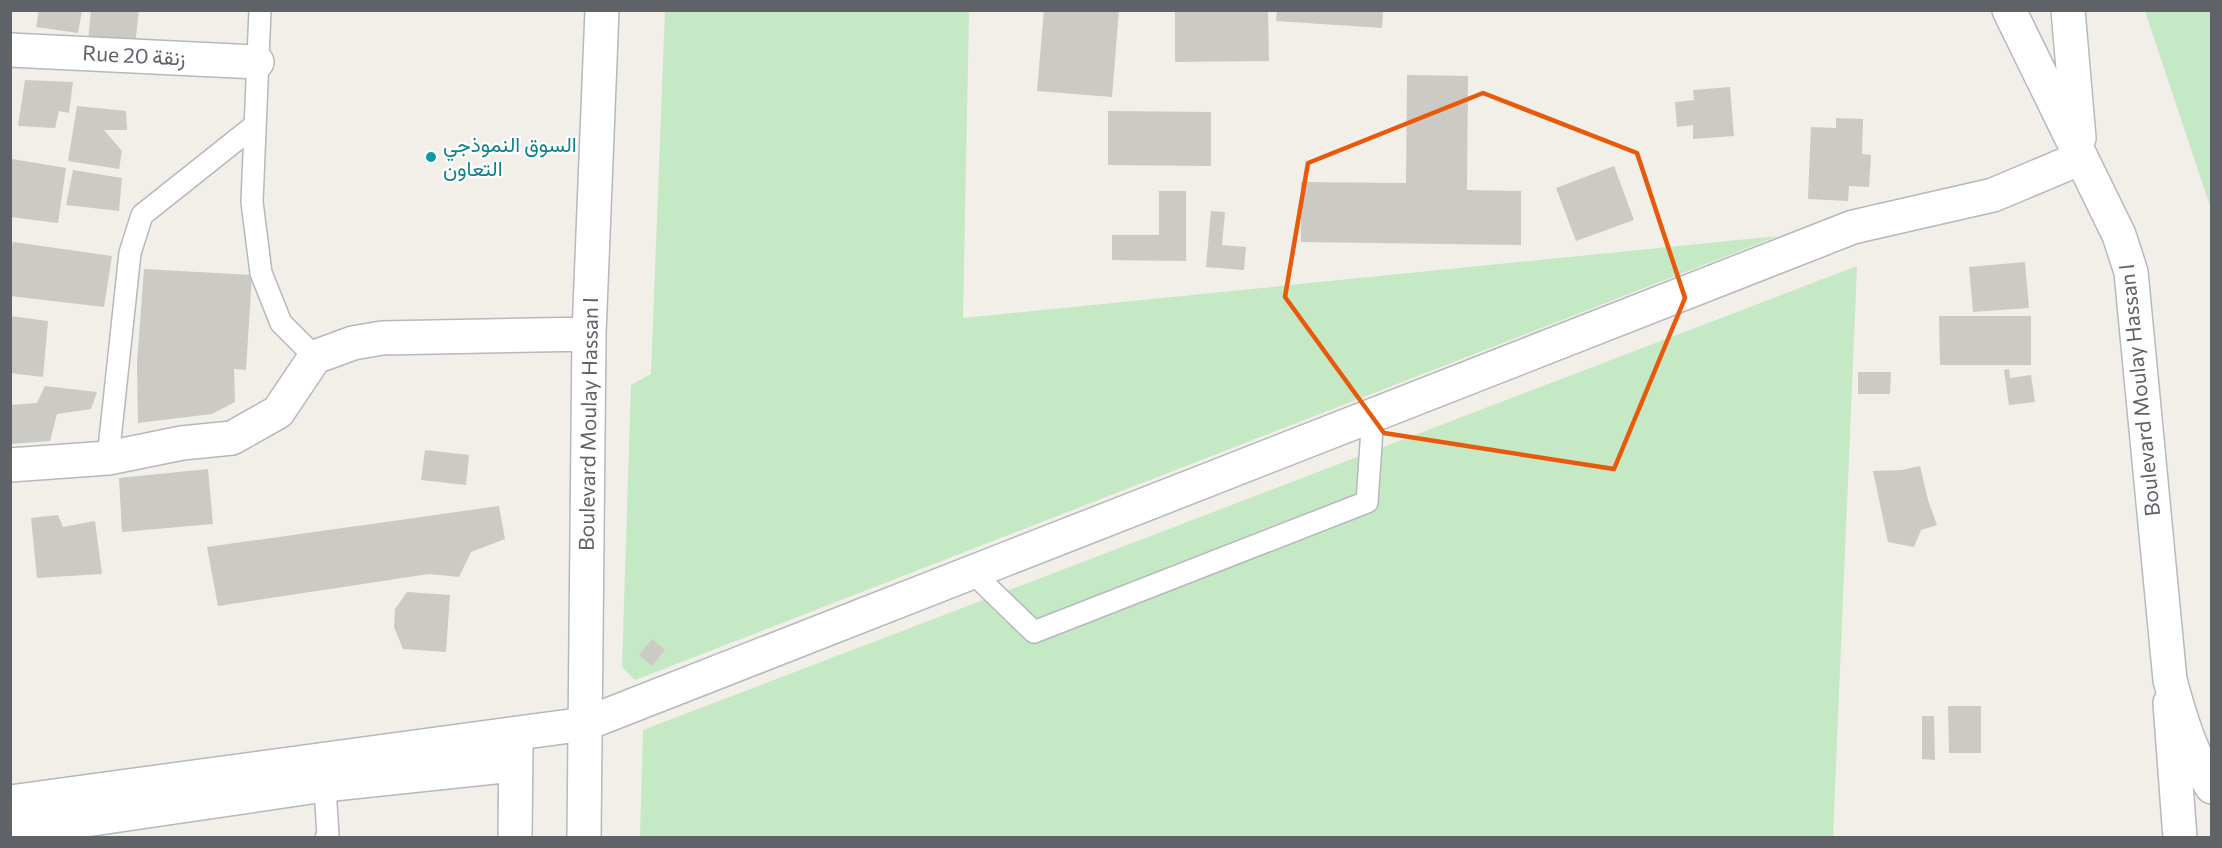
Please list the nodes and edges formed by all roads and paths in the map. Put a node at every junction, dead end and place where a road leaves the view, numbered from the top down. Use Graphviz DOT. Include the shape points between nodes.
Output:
graph roads {
  1 [pos="260,10"];
  2 [pos="602,10"];
  3 [pos="2009,10"];
  4 [pos="2068,10"];
  5 [pos="10,50"];
  6 [pos="256,62"];
  7 [pos="254,126"];
  8 [pos="2081,158"];
  9 [pos="589,334"];
  10 [pos="315,357"];
  11 [pos="1373,415"];
  12 [pos="108,458"];
  13 [pos="10,465"];
  14 [pos="972,572"];
  15 [pos="2165,632"];
  16 [pos="585,724"];
  17 [pos="516,749"];
  18 [pos="324,772"];
  19 [pos="2211,787"];
  20 [pos="10,802"];
  21 [pos="10,831"];
  22 [pos="326,837"];
  23 [pos="515,837"];
  24 [pos="584,837"];
  25 [pos="2180,837"];
  1 -- 6 [label="lane"];
  2 -- 9 [label="street, Boulevard Moulay Hassan I"];
  3 -- 8 [label="street, Boulevard Moulay Hassan I"];
  4 -- 8 [label="street"];
  5 -- 6 [label="street, Rue 20 زنقة"];
  6 -- 7 [label="lane"];
  7 -- 10 [label="lane" via="252,202 261,273 281,323"];
  7 -- 12 [label="lane" via="142,215 130,253"];
  8 -- 11 [label="street" via="1993,195 1853,227"];
  8 -- 15 [label="street, Boulevard Moulay Hassan I" via="2120,235 2131,272"];
  9 -- 10 [label="street" via="382,338 353,343"];
  9 -- 16 [label="street, Boulevard Moulay Hassan I"];
  10 -- 12 [label="street" via="278,412 232,438"];
  11 -- 14 [label="street"];
  11 -- 14 [label="lane" via="1367,502 1345,511 1035,632"];
  12 -- 13 [label="street"];
  14 -- 16 [label="street"];
  15 -- 19 [label="street, Boulevard Moulay Hassan I" via="2170,680 2183,727"];
  15 -- 25 [label="street"];
  16 -- 17 [label="street"];
  16 -- 24 [label="street, Boulevard Moulay Hassan I"];
  17 -- 18 [label="street"];
  17 -- 23 [label="street"];
  18 -- 20 [label="street"];
  18 -- 21 [label="street"];
  18 -- 22 [label="lane"];
}
